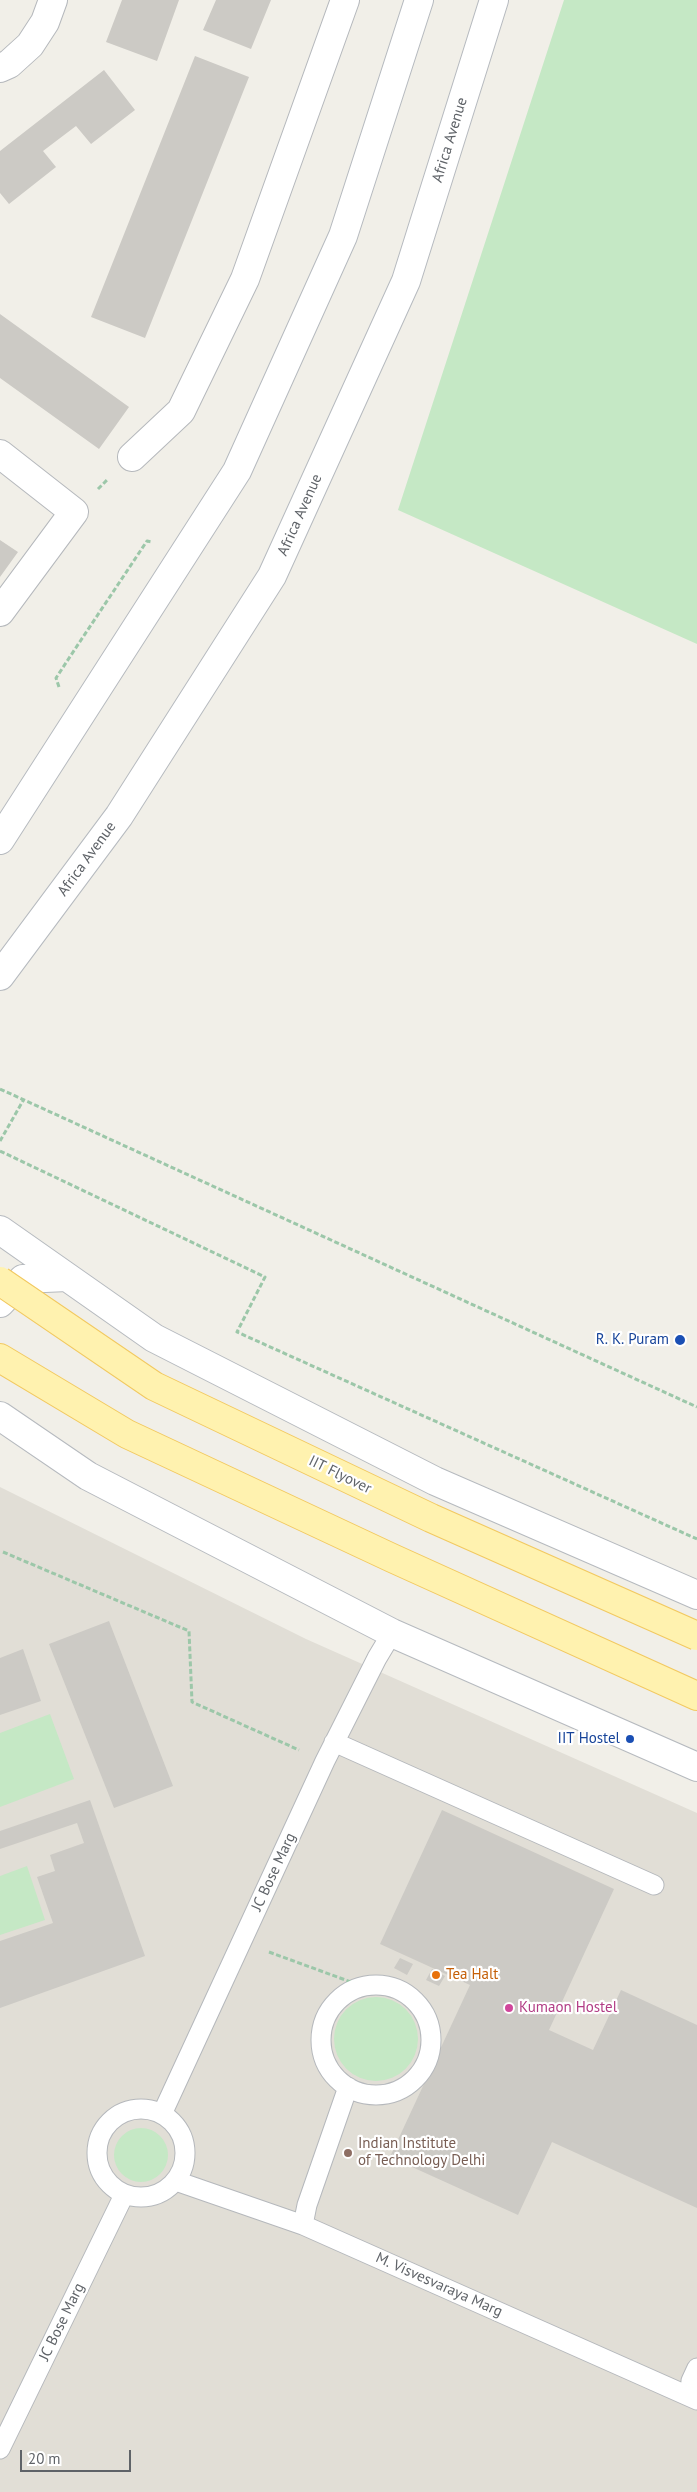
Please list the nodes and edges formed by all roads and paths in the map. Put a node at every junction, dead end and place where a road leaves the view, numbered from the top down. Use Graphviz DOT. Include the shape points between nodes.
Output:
graph roads {
  1 [pos="53,0"];
  2 [pos="344,0"];
  3 [pos="419,0"];
  4 [pos="494,0"];
  5 [pos="0,68"];
  6 [pos="0,454"];
  7 [pos="132,457"];
  8 [pos="74,512"];
  9 [pos="0,612"];
  10 [pos="0,840"];
  11 [pos="2,976"];
  12 [pos="0,1088"];
  13 [pos="24,1099"];
  14 [pos="0,1141"];
  15 [pos="0,1151"];
  16 [pos="0,1230"];
  17 [pos="67,1277"];
  18 [pos="0,1281"];
  19 [pos="0,1303"];
  20 [pos="0,1358"];
  21 [pos="697,1407"];
  22 [pos="0,1416"];
  23 [pos="697,1539"];
  24 [pos="3,1552"];
  25 [pos="697,1595"];
  26 [pos="392,1634"];
  27 [pos="697,1636"];
  28 [pos="697,1696"];
  29 [pos="334,1742"];
  30 [pos="325,1761"];
  31 [pos="697,1767"];
  32 [pos="654,1886"];
  33 [pos="242,1942"];
  34 [pos="362,1986"];
  35 [pos="348,2087"];
  36 [pos="162,2114"];
  37 [pos="176,2181"];
  38 [pos="124,2195"];
  39 [pos="304,2225"];
  40 [pos="697,2368"];
  41 [pos="693,2398"];
  42 [pos="0,2449"];
  1 -- 5 [label="main road" via="30,45"];
  2 -- 7 [label="main road" via="245,279 180,411"];
  3 -- 10 [label="main road" via="343,236 237,471"];
  4 -- 11 [label="main road, Africa Avenue" via="406,281 272,576 118,816"];
  6 -- 8 [label="main road"];
  7 -- 8 [label="path"];
  8 -- 9 [label="main road"];
  12 -- 13 [label="path"];
  13 -- 14 [label="path"];
  13 -- 21 [label="path"];
  15 -- 23 [label="path" via="265,1277 236,1332"];
  16 -- 17 [label="main road"];
  17 -- 19 [label="main road" via="23,1279"];
  17 -- 25 [label="main road" via="154,1338 434,1481"];
  18 -- 27 [label="main road, IIT Flyover, bridge" via="154,1386 431,1518"];
  20 -- 28 [label="main road" via="127,1434"];
  22 -- 26 [label="main road" via="88,1476"];
  24 -- 30 [label="path" via="189,1631 192,1702"];
  26 -- 29 [label="lane, JC Bose Marg"];
  26 -- 31 [label="main road"];
  29 -- 30 [label="lane, JC Bose Marg"];
  29 -- 32 [label="lane"];
  30 -- 33 [label="lane, JC Bose Marg"];
  33 -- 34 [label="path"];
  33 -- 36 [label="lane, JC Bose Marg"];
  34 -- 35 [label="lane" via="345,1994 332,2007 321,2041 325,2059 334,2075"];
  34 -- 35 [label="lane" via="398,1989 413,1999 424,2012 431,2030 431,2048 415,2079 400,2089 364,2094"];
  35 -- 39 [label="lane" via="307,2205"];
  36 -- 37 [label="lane" via="172,2121 185,2144 183,2170"];
  36 -- 38 [label="lane" via="143,2109 124,2112 104,2128 98,2140 99,2168 106,2180"];
  37 -- 38 [label="lane" via="154,2196"];
  37 -- 39 [label="lane, M. Visvesvaraya Marg"];
  38 -- 42 [label="lane, JC Bose Marg"];
  39 -- 41 [label="lane, M. Visvesvaraya Marg"];
  40 -- 41 [label="lane" via="691,2381"];
}
